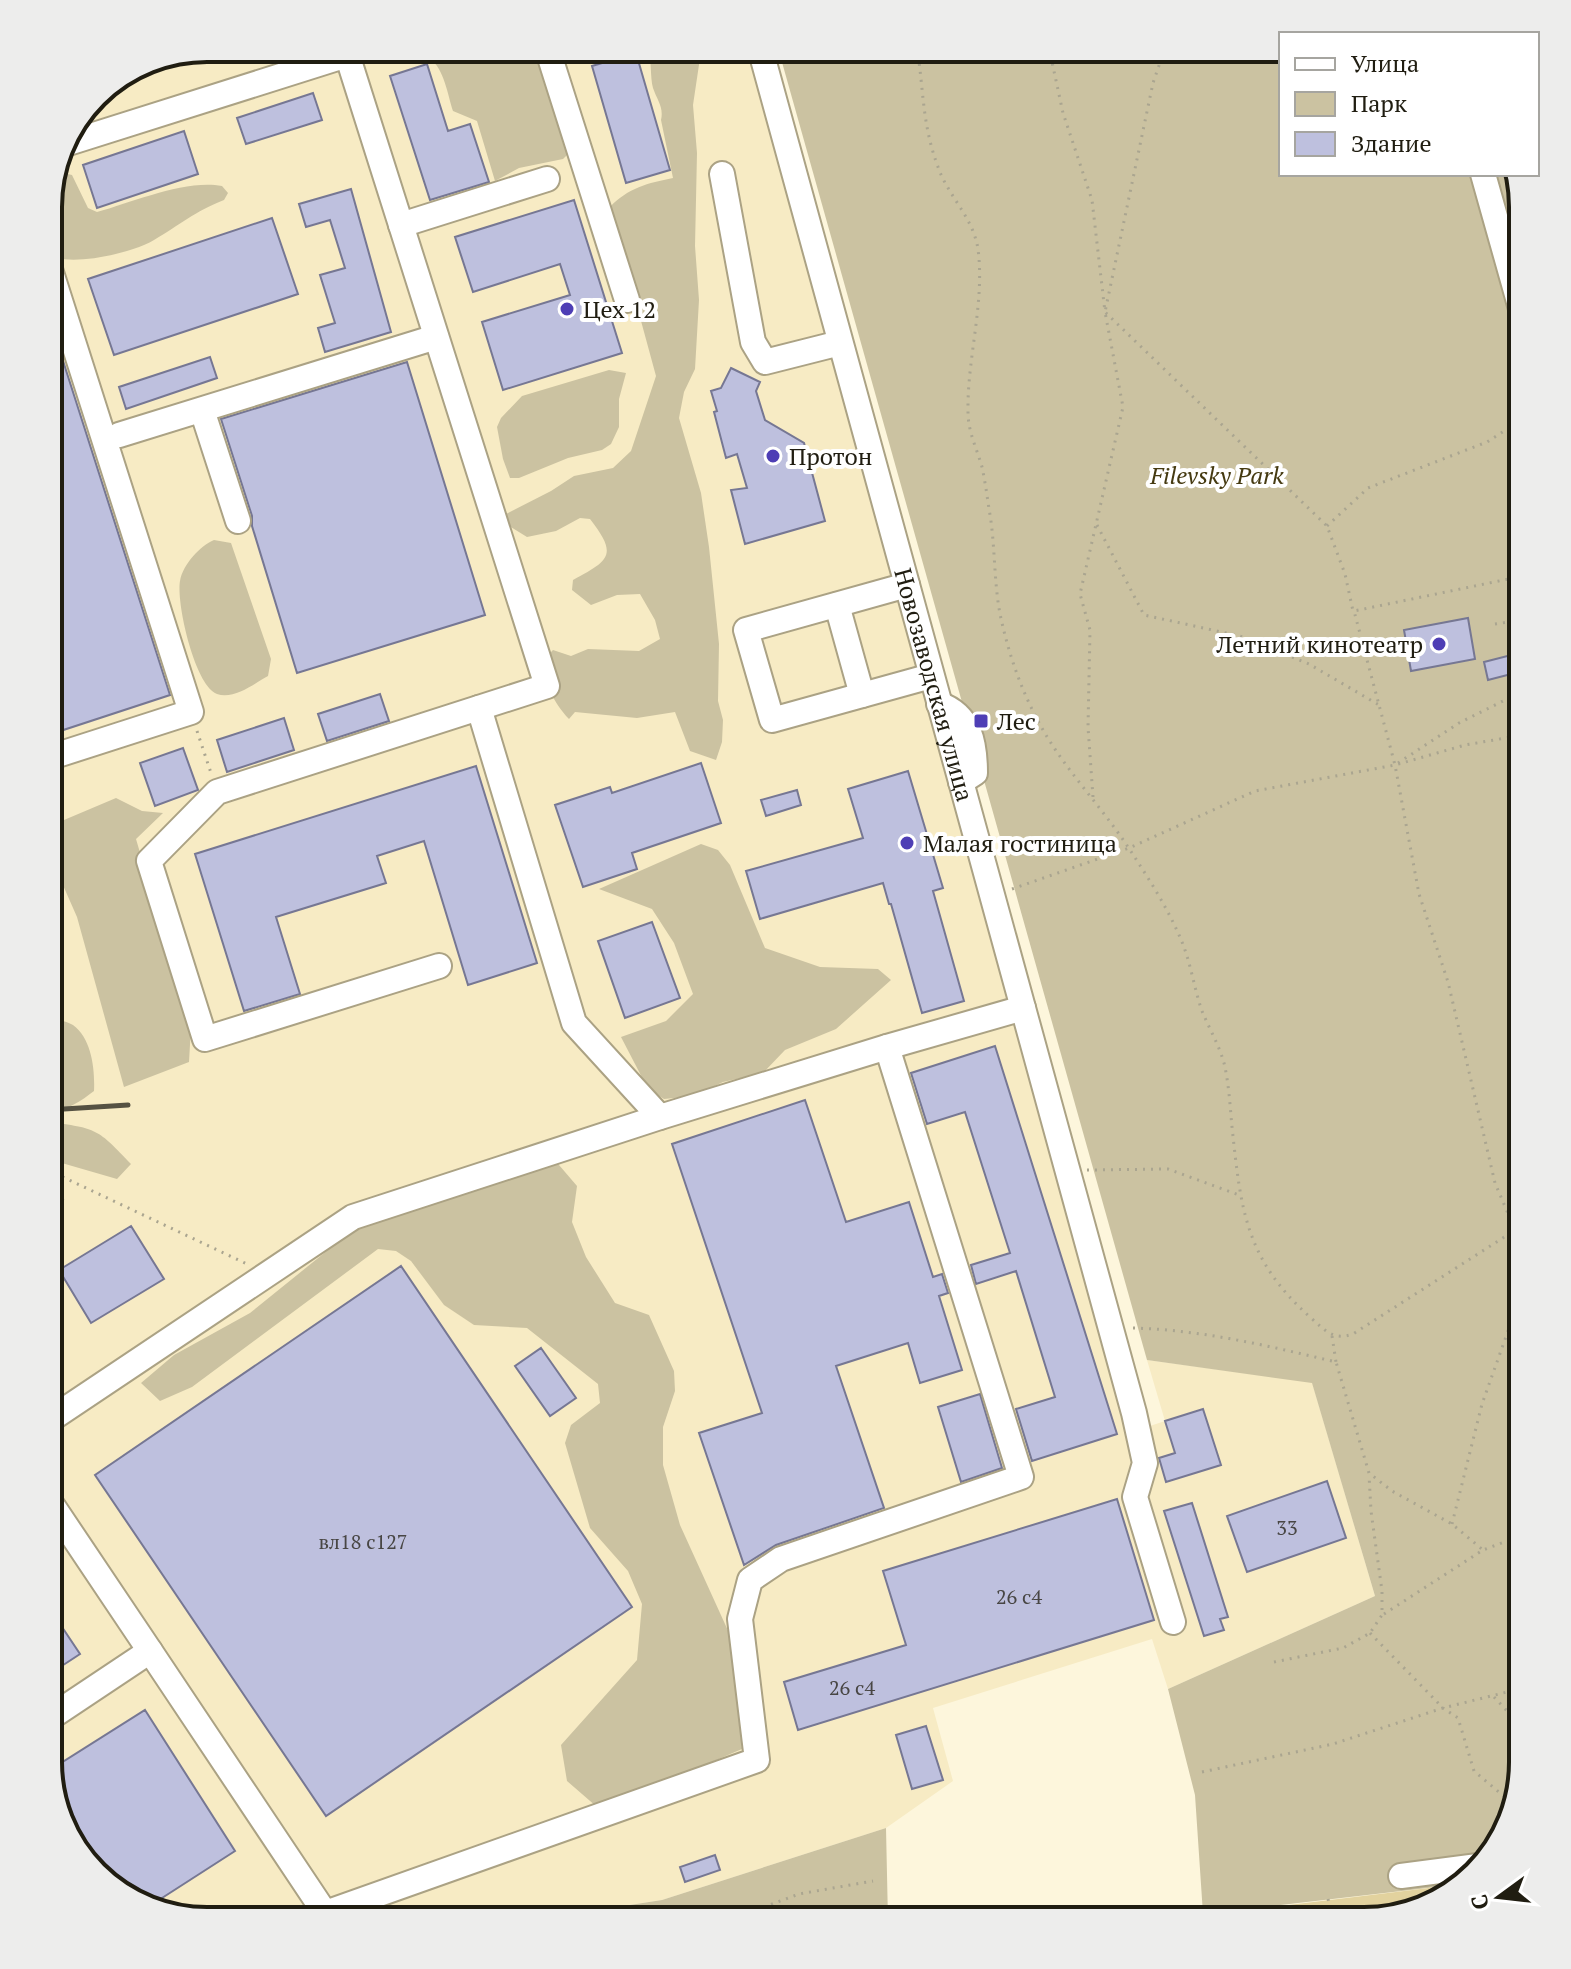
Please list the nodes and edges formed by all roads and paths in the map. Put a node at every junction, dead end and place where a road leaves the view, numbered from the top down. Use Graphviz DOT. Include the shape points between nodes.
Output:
graph roads {
  1 [pos="312,62"];
  2 [pos="349,62"];
  3 [pos="551,62"];
  4 [pos="764,62"];
  5 [pos="918,62"];
  6 [pos="1052,62"];
  7 [pos="1160,62"];
  8 [pos="80,136"];
  9 [pos="722,174"];
  10 [pos="1484,176"];
  11 [pos="547,179"];
  12 [pos="401,225"];
  13 [pos="1509,266"];
  14 [pos="627,300"];
  15 [pos="62,307"];
  16 [pos="1105,312"];
  17 [pos="436,337"];
  18 [pos="840,343"];
  19 [pos="202,410"];
  20 [pos="1509,428"];
  21 [pos="119,435"];
  22 [pos="238,521"];
  23 [pos="1097,525"];
  24 [pos="1327,526"];
  25 [pos="1509,579"];
  26 [pos="907,585"];
  27 [pos="837,605"];
  28 [pos="1354,611"];
  29 [pos="1509,622"];
  30 [pos="1495,624"];
  31 [pos="931,676"];
  32 [pos="862,695"];
  33 [pos="1509,698"];
  34 [pos="1379,705"];
  35 [pos="479,708"];
  36 [pos="191,712"];
  37 [pos="1509,737"];
  38 [pos="62,753"];
  39 [pos="1395,765"];
  40 [pos="217,792"];
  41 [pos="1094,800"];
  42 [pos="1129,848"];
  43 [pos="992,895"];
  44 [pos="439,966"];
  45 [pos="1023,1008"];
  46 [pos="887,1047"];
  47 [pos="660,1117"];
  48 [pos="1067,1170"];
  49 [pos="62,1177"];
  50 [pos="1239,1195"];
  51 [pos="1509,1216"];
  52 [pos="1509,1234"];
  53 [pos="268,1274"];
  54 [pos="1138,1328"];
  55 [pos="1509,1328"];
  56 [pos="1332,1336"];
  57 [pos="1336,1362"];
  58 [pos="62,1412"];
  59 [pos="1369,1473"];
  60 [pos="62,1520"];
  61 [pos="1452,1524"];
  62 [pos="1509,1540"];
  63 [pos="1483,1550"];
  64 [pos="1382,1615"];
  65 [pos="1173,1622"];
  66 [pos="1370,1633"];
  67 [pos="150,1651"];
  68 [pos="1274,1662"];
  69 [pos="1509,1692"];
  70 [pos="1494,1697"];
  71 [pos="1443,1708"];
  72 [pos="62,1710"];
  73 [pos="1509,1713"];
  74 [pos="1202,1772"];
  75 [pos="1505,1797"];
  76 [pos="1459,1868"];
  77 [pos="1401,1876"];
  78 [pos="873,1881"];
  79 [pos="1328,1899"];
  80 [pos="308,1907"];
  81 [pos="342,1907"];
  82 [pos="764,1907"];
  83 [pos="1330,1907"];
  1 -- 8 [label="street"];
  2 -- 12 [label="street"];
  3 -- 14 [label="street"];
  4 -- 18 [label="street, Новозаводская улица"];
  5 -- 41 [label="path" via="924,123 939,171 977,245 979,296 968,417 990,513 1001,619 1029,705"];
  6 -- 16 [label="path" via="1092,200"];
  7 -- 16 [label="path"];
  9 -- 18 [label="street" via="753,342 765,362"];
  10 -- 13 [label="street"];
  11 -- 12 [label="street"];
  12 -- 17 [label="street"];
  15 -- 36 [label="street"];
  16 -- 23 [label="path" via="1123,407"];
  16 -- 24 [label="path"];
  17 -- 19 [label="street"];
  17 -- 35 [label="street" via="547,686"];
  18 -- 26 [label="street, Новозаводская улица"];
  19 -- 21 [label="street"];
  19 -- 22 [label="street"];
  20 -- 24 [label="path" via="1487,442 1368,488"];
  23 -- 34 [label="path" via="1144,615 1240,636 1309,664"];
  23 -- 41 [label="path" via="1080,594 1090,630 1088,727"];
  24 -- 28 [label="path"];
  25 -- 28 [label="path"];
  26 -- 27 [label="street"];
  26 -- 31 [label="street, Новозаводская улица"];
  27 -- 32 [label="street"];
  27 -- 32 [label="street" via="746,630 772,720"];
  28 -- 34 [label="path"];
  29 -- 30 [label="path"];
  31 -- 32 [label="street"];
  31 -- 43 [label="street, Новозаводская улица"];
  33 -- 39 [label="path"];
  34 -- 39 [label="path"];
  35 -- 40 [label="street"];
  35 -- 47 [label="street" via="574,1023"];
  36 -- 38 [label="street"];
  36 -- 40 [label="path"];
  37 -- 39 [label="path"];
  39 -- 42 [label="path" via="1255,791"];
  39 -- 51 [label="path" via="1419,894 1448,982 1495,1183"];
  40 -- 44 [label="street" via="149,861 205,1039"];
  41 -- 42 [label="path"];
  42 -- 43 [label="path"];
  42 -- 50 [label="path" via="1182,940 1223,1060"];
  43 -- 45 [label="street, Новозаводская улица"];
  45 -- 46 [label="street"];
  45 -- 48 [label="street, Новозаводская улица"];
  46 -- 47 [label="street"];
  46 -- 81 [label="street" via="1021,1477 781,1559 750,1580 740,1619 757,1760"];
  47 -- 53 [label="street" via="353,1217"];
  48 -- 50 [label="path" via="1168,1169"];
  48 -- 65 [label="street, Новозаводская улица" via="1134,1413 1145,1463 1135,1497"];
  49 -- 53 [label="path"];
  50 -- 56 [label="path" via="1249,1233 1268,1268"];
  52 -- 56 [label="path" via="1353,1334"];
  53 -- 58 [label="street"];
  54 -- 57 [label="path" via="1243,1340"];
  55 -- 61 [label="path" via="1482,1404"];
  56 -- 57 [label="path"];
  57 -- 59 [label="path"];
  59 -- 61 [label="path" via="1410,1503"];
  59 -- 64 [label="path"];
  60 -- 67 [label="street"];
  61 -- 63 [label="path"];
  62 -- 63 [label="path"];
  63 -- 64 [label="path"];
  64 -- 66 [label="path"];
  66 -- 68 [label="path" via="1343,1648"];
  66 -- 71 [label="path"];
  67 -- 72 [label="street"];
  67 -- 80 [label="street"];
  69 -- 70 [label="path"];
  70 -- 71 [label="path"];
  70 -- 73 [label="path"];
  71 -- 74 [label="path" via="1333,1744"];
  71 -- 75 [label="path" via="1458,1718 1474,1771"];
  76 -- 77 [label="street"];
  78 -- 82 [label="path" via="799,1894"];
  79 -- 83 [label="path"];
}
